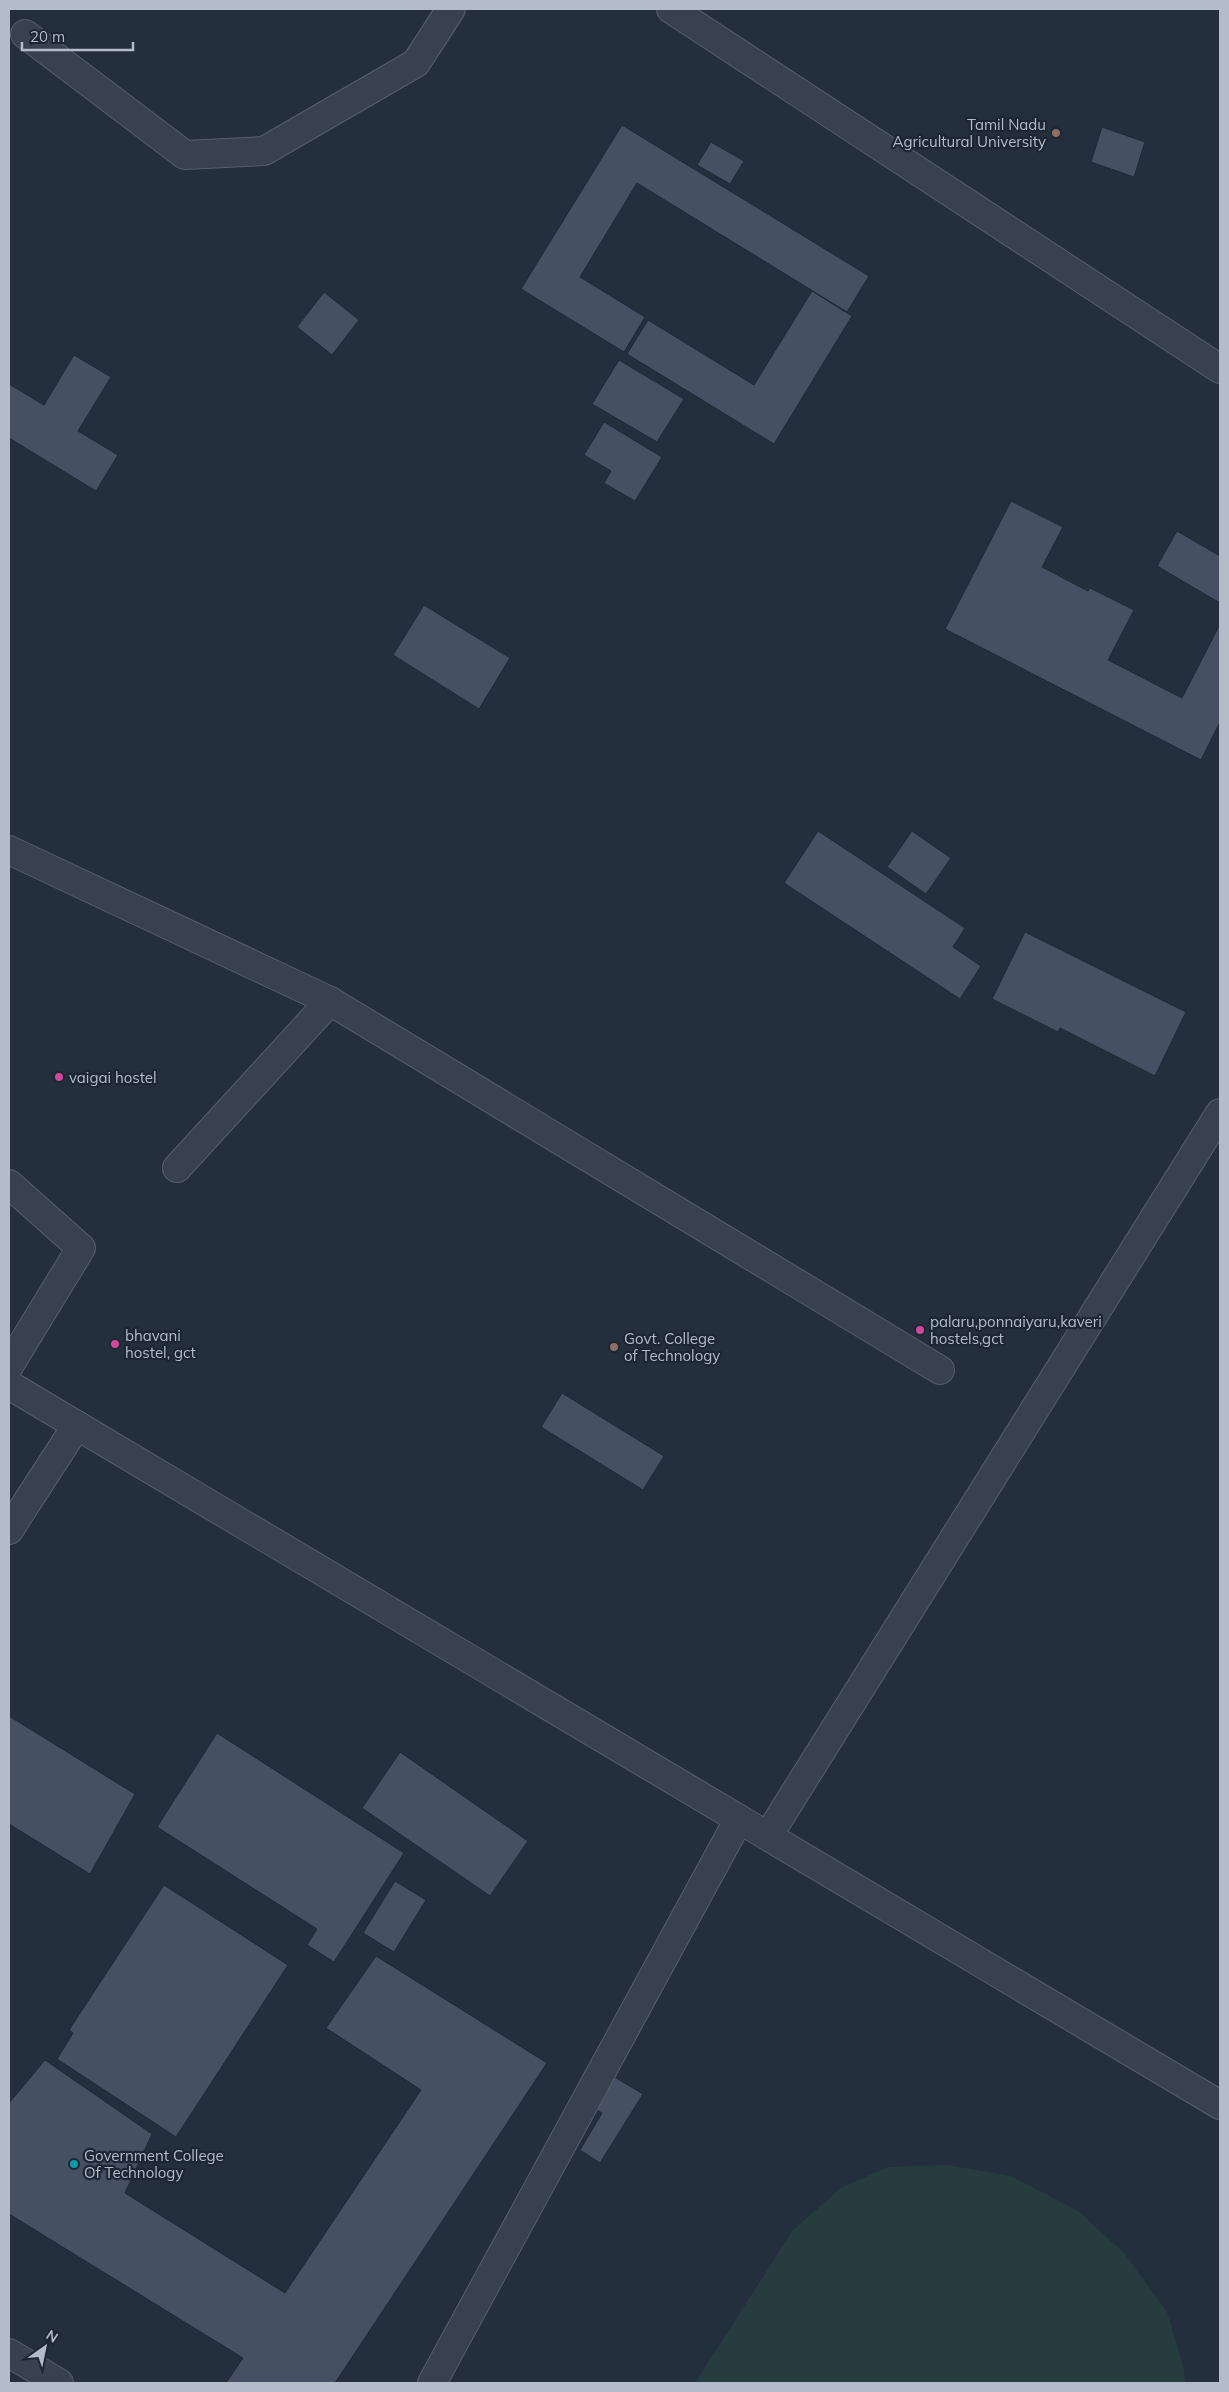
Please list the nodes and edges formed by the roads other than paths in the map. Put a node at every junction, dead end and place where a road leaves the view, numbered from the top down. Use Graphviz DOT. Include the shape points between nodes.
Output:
graph roads {
  1 [pos="451,9"];
  2 [pos="671,9"];
  3 [pos="25,34"];
  4 [pos="1220,368"];
  5 [pos="9,850"];
  6 [pos="330,1002"];
  7 [pos="1220,1112"];
  8 [pos="177,1168"];
  9 [pos="9,1184"];
  10 [pos="9,1366"];
  11 [pos="940,1370"];
  12 [pos="9,1384"];
  13 [pos="77,1426"];
  14 [pos="9,1530"];
  15 [pos="739,1819"];
  16 [pos="768,1836"];
  17 [pos="1220,2105"];
  18 [pos="9,2353"];
  19 [pos="59,2383"];
  20 [pos="432,2383"];
  1 -- 3 [label="street" via="416,63 264,151 185,155"];
  2 -- 4 [label="street"];
  5 -- 6 [label="street"];
  6 -- 8 [label="street"];
  6 -- 11 [label="street"];
  7 -- 16 [label="street"];
  9 -- 10 [label="street" via="81,1248"];
  12 -- 13 [label="street"];
  13 -- 14 [label="street"];
  13 -- 15 [label="street"];
  15 -- 16 [label="street"];
  15 -- 20 [label="street"];
  16 -- 17 [label="street"];
  18 -- 19 [label="street"];
}
